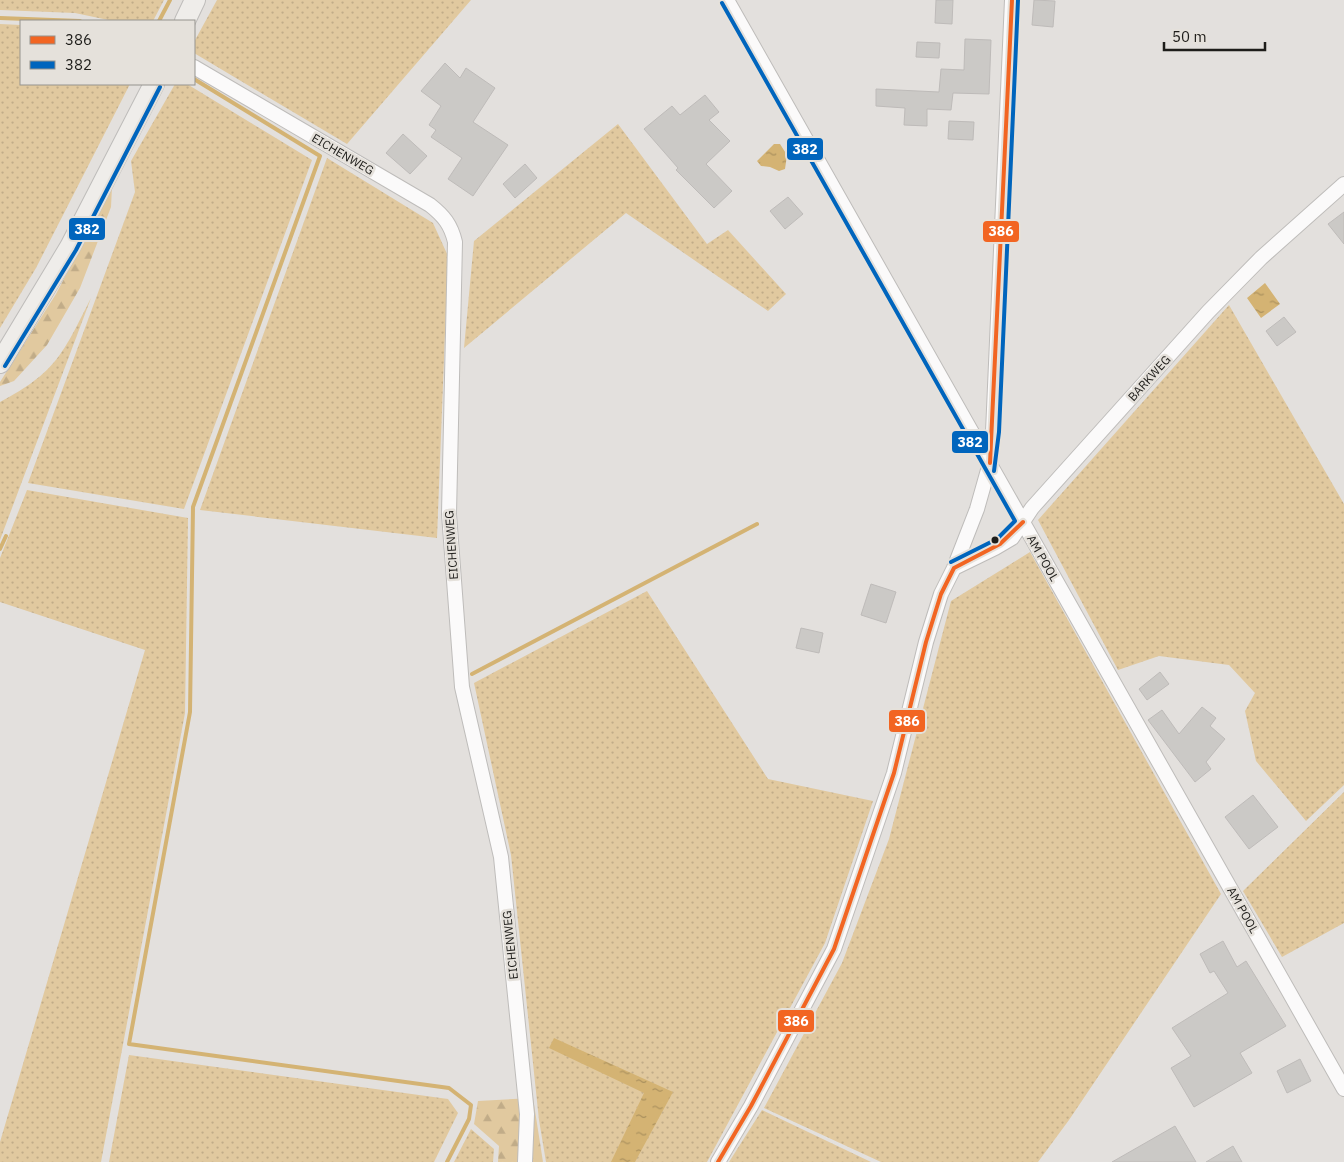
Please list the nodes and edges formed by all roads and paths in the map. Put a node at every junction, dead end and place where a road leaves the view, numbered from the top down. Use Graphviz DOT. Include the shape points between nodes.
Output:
graph roads {
  1 [pos="195,0"];
  2 [pos="727,0"];
  3 [pos="1012,0"];
  4 [pos="185,20"];
  5 [pos="195,68"];
  6 [pos="154,85"];
  7 [pos="1344,184"];
  8 [pos="0,364"];
  9 [pos="990,463"];
  10 [pos="1023,522"];
  11 [pos="954,568"];
  12 [pos="1344,1089"];
  13 [pos="525,1162"];
  14 [pos="718,1162"];
  1 -- 4 [label="main road"];
  2 -- 9 [label="street, AM POOL"];
  3 -- 9 [label="street" via="994,432"];
  5 -- 13 [label="street, EICHENWEG" via="430,205 446,218 456,242 448,514 462,687 501,857 527,1114"];
  6 -- 8 [label="main road" via="70,247"];
  7 -- 10 [label="street, BARKWEG" via="1261,258 1208,312 1032,508"];
  9 -- 10 [label="street, AM POOL"];
  9 -- 11 [label="street" via="977,509"];
  10 -- 11 [label="street, BARKWEG" via="1012,538"];
  10 -- 12 [label="street, AM POOL"];
  11 -- 14 [label="street" via="941,594 894,773 834,949"];
}
